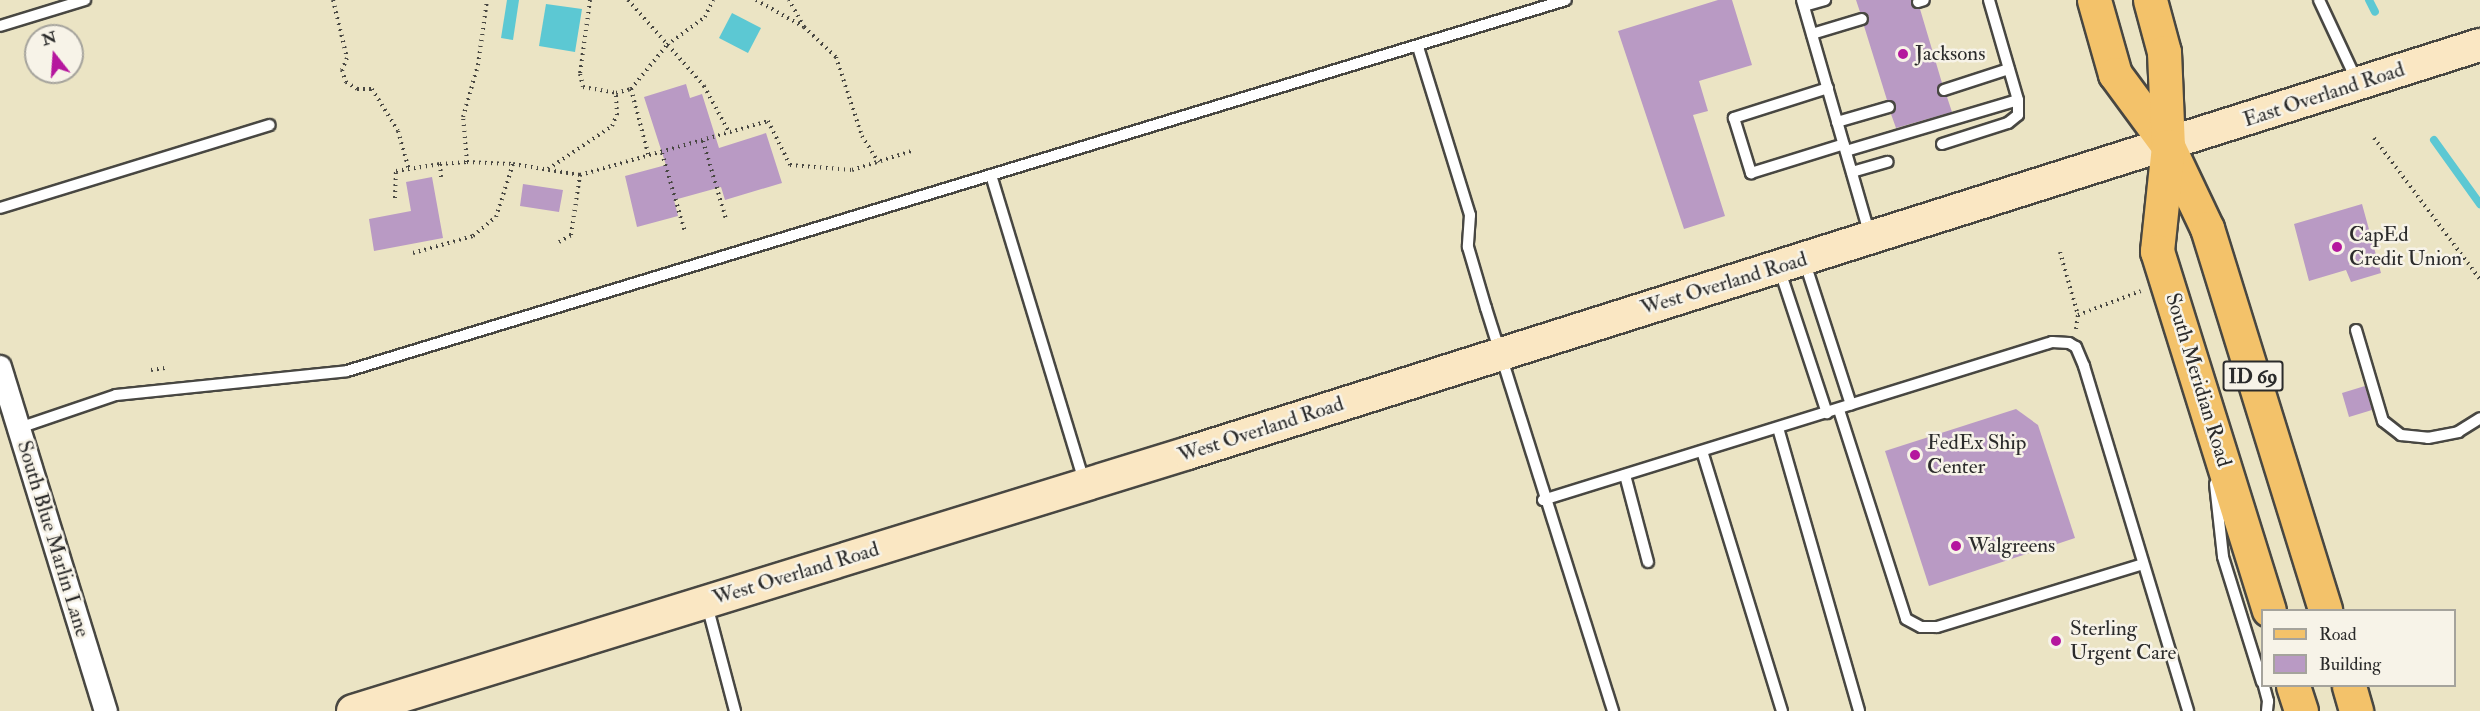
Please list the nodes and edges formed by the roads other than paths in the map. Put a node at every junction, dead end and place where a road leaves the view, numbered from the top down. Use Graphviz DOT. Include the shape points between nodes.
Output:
graph roads {
  1 [pos="85,0"];
  2 [pos="1566,0"];
  3 [pos="1825,0"];
  4 [pos="1989,0"];
  5 [pos="2094,0"];
  6 [pos="2150,0"];
  7 [pos="2319,0"];
  8 [pos="1803,3"];
  9 [pos="1862,19"];
  10 [pos="0,26"];
  11 [pos="1812,34"];
  12 [pos="2480,45"];
  13 [pos="1418,47"];
  14 [pos="2009,69"];
  15 [pos="2359,84"];
  16 [pos="1828,88"];
  17 [pos="1944,90"];
  18 [pos="2018,100"];
  19 [pos="1889,107"];
  20 [pos="1837,122"];
  21 [pos="269,125"];
  22 [pos="1942,144"];
  23 [pos="2168,146"];
  24 [pos="1845,147"];
  25 [pos="1888,162"];
  26 [pos="1852,172"];
  27 [pos="991,175"];
  28 [pos="0,208"];
  29 [pos="1871,238"];
  30 [pos="1791,263"];
  31 [pos="2356,330"];
  32 [pos="1501,354"];
  33 [pos="0,367"];
  34 [pos="1851,405"];
  35 [pos="2207,409"];
  36 [pos="1839,410"];
  37 [pos="1827,413"];
  38 [pos="2480,418"];
  39 [pos="19,428"];
  40 [pos="1778,428"];
  41 [pos="1702,451"];
  42 [pos="1625,475"];
  43 [pos="1085,485"];
  44 [pos="1543,500"];
  45 [pos="1648,562"];
  46 [pos="2143,564"];
  47 [pos="706,602"];
  48 [pos="2269,609"];
  49 [pos="2325,609"];
  50 [pos="2261,678"];
  51 [pos="2263,687"];
  52 [pos="2293,687"];
  53 [pos="2349,687"];
  54 [pos="106,711"];
  55 [pos="353,711"];
  56 [pos="735,711"];
  57 [pos="1613,711"];
  58 [pos="1782,711"];
  59 [pos="1859,711"];
  60 [pos="2187,711"];
  61 [pos="2267,711"];
  62 [pos="2301,711"];
  63 [pos="2356,711"];
  1 -- 10 [label="lane"];
  2 -- 13 [label="lane"];
  3 -- 8 [label="lane"];
  4 -- 14 [label="lane"];
  5 -- 23 [label="main road, South Meridian Road / ID 69" via="2115,74"];
  6 -- 23 [label="main road, South Meridian Road / ID 69" via="2164,52"];
  7 -- 15 [label="lane"];
  8 -- 11 [label="lane"];
  9 -- 11 [label="lane"];
  11 -- 16 [label="lane"];
  12 -- 15 [label="street, East Overland Road"];
  13 -- 27 [label="lane"];
  13 -- 32 [label="lane" via="1470,215 1468,247"];
  14 -- 17 [label="lane"];
  14 -- 18 [label="lane"];
  15 -- 23 [label="street, East Overland Road"];
  16 -- 20 [label="lane"];
  16 -- 24 [label="lane" via="1734,118 1751,172"];
  18 -- 22 [label="lane" via="2018,115 2008,123"];
  18 -- 24 [label="lane"];
  19 -- 20 [label="lane"];
  20 -- 24 [label="lane"];
  21 -- 28 [label="lane"];
  23 -- 29 [label="street, West Overland Road"];
  23 -- 35 [label="main road, South Meridian Road / ID 69" via="2157,251"];
  23 -- 49 [label="main road, South Meridian Road / ID 69" via="2207,228"];
  24 -- 26 [label="lane"];
  25 -- 26 [label="lane"];
  26 -- 29 [label="lane"];
  27 -- 39 [label="lane" via="347,371 116,395"];
  27 -- 43 [label="lane"];
  29 -- 30 [label="street, West Overland Road"];
  30 -- 32 [label="street, West Overland Road"];
  30 -- 34 [label="lane"];
  30 -- 37 [label="lane"];
  31 -- 38 [label="lane" via="2383,421 2401,435 2428,438 2458,432"];
  32 -- 43 [label="street, West Overland Road"];
  32 -- 44 [label="lane"];
  33 -- 39 [label="street, South Blue Marlin Lane"];
  34 -- 36 [label="lane"];
  34 -- 46 [label="lane" via="2052,342 2069,343 2076,347 2084,366"];
  35 -- 48 [label="main road, South Meridian Road / ID 69"];
  35 -- 50 [label="lane" via="2223,557"];
  36 -- 37 [label="lane"];
  36 -- 46 [label="lane" via="1906,619 1922,627 1937,627"];
  37 -- 40 [label="lane"];
  39 -- 54 [label="street, South Blue Marlin Lane"];
  40 -- 41 [label="lane"];
  40 -- 59 [label="lane"];
  41 -- 42 [label="lane"];
  41 -- 58 [label="lane"];
  42 -- 44 [label="lane"];
  42 -- 45 [label="lane"];
  43 -- 47 [label="street, West Overland Road"];
  44 -- 57 [label="lane"];
  46 -- 60 [label="lane"];
  47 -- 55 [label="street, West Overland Road"];
  47 -- 56 [label="lane"];
  51 -- 61 [label="lane"];
  52 -- 62 [label="main road"];
  53 -- 63 [label="main road"];
}
